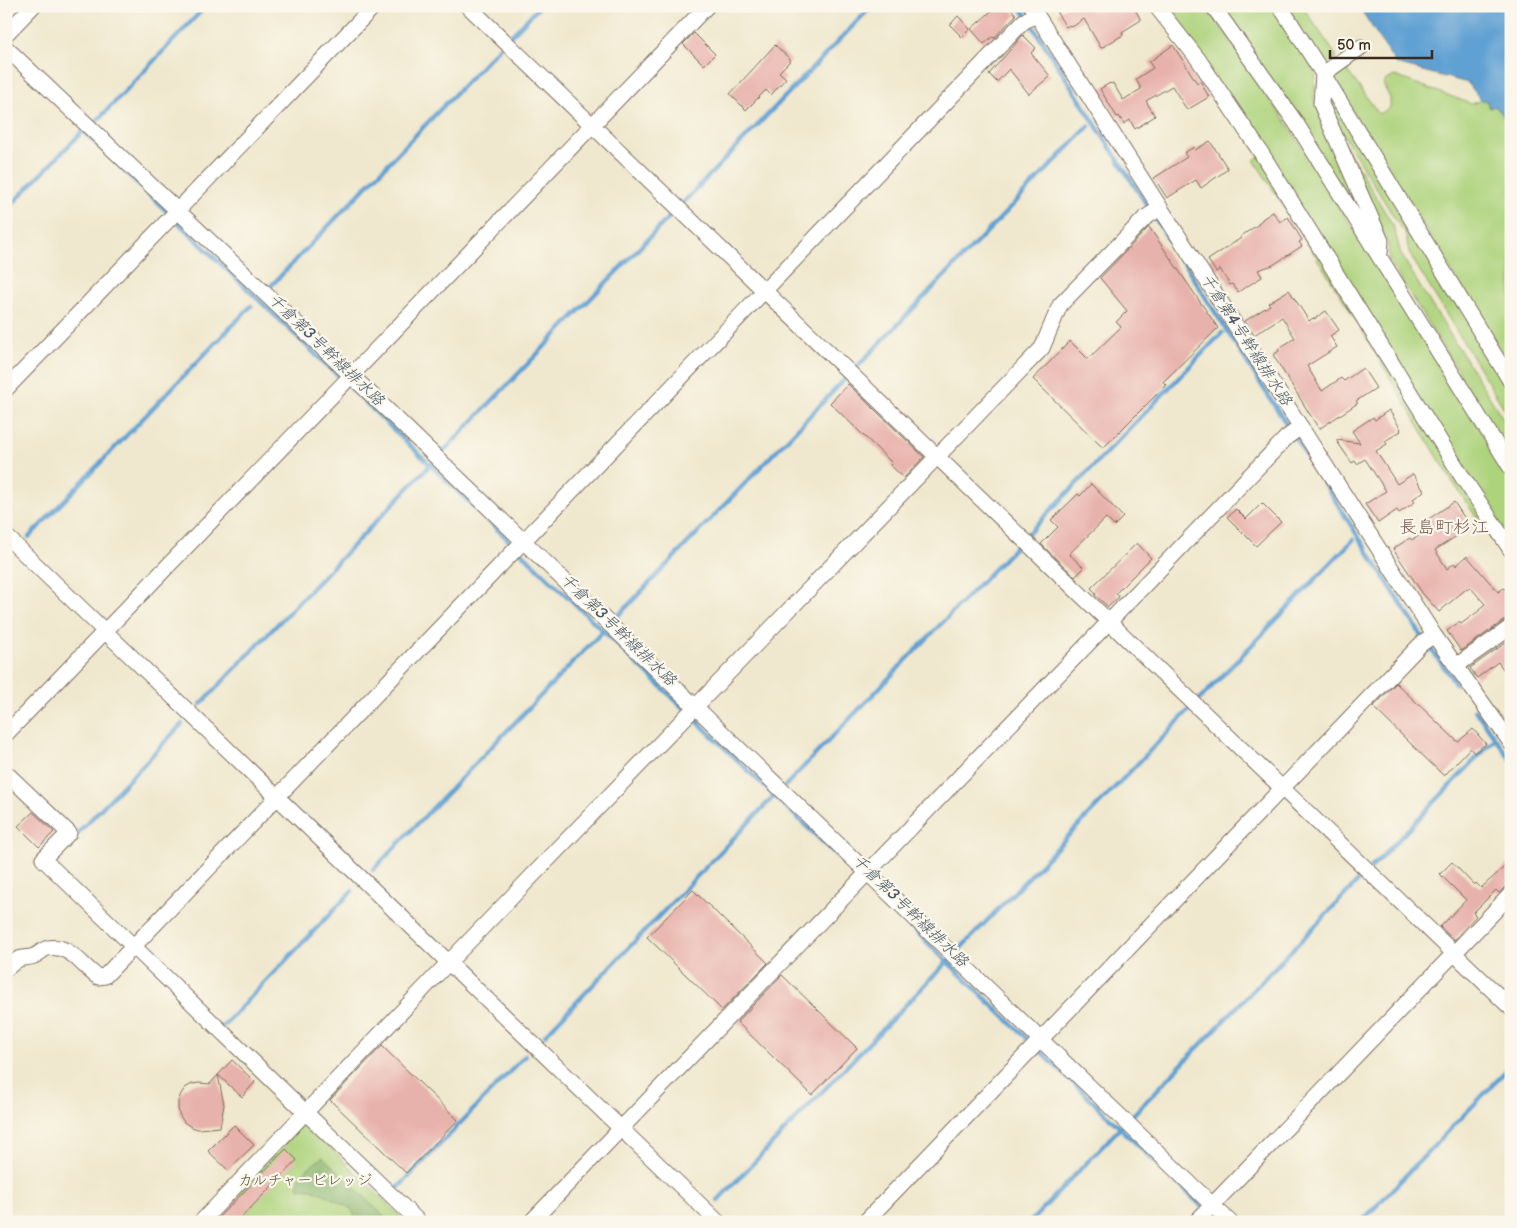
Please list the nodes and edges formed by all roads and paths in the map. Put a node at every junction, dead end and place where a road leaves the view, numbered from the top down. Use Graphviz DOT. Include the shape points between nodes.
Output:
graph roads {
  1 [pos="33,6"];
  2 [pos="374,6"];
  3 [pos="468,6"];
  4 [pos="707,6"];
  5 [pos="1156,6"];
  6 [pos="1213,6"];
  7 [pos="1280,6"];
  8 [pos="1031,12"];
  9 [pos="6,34"];
  10 [pos="1361,47"];
  11 [pos="6,48"];
  12 [pos="1323,74"];
  13 [pos="592,126"];
  14 [pos="1155,211"];
  15 [pos="174,215"];
  16 [pos="1380,257"];
  17 [pos="763,291"];
  18 [pos="346,380"];
  19 [pos="1511,382"];
  20 [pos="6,389"];
  21 [pos="1295,431"];
  22 [pos="936,457"];
  23 [pos="1511,468"];
  24 [pos="6,536"];
  25 [pos="518,545"];
  26 [pos="1511,550"];
  27 [pos="1108,622"];
  28 [pos="1511,626"];
  29 [pos="105,631"];
  30 [pos="1428,639"];
  31 [pos="1456,666"];
  32 [pos="691,712"];
  33 [pos="6,734"];
  34 [pos="1511,743"];
  35 [pos="6,773"];
  36 [pos="1281,788"];
  37 [pos="277,797"];
  38 [pos="863,878"];
  39 [pos="1511,894"];
  40 [pos="134,947"];
  41 [pos="1454,954"];
  42 [pos="449,962"];
  43 [pos="6,969"];
  44 [pos="1511,1008"];
  45 [pos="1036,1043"];
  46 [pos="306,1113"];
  47 [pos="621,1128"];
  48 [pos="1205,1212"];
  49 [pos="201,1222"];
  50 [pos="420,1222"];
  51 [pos="531,1222"];
  52 [pos="718,1222"];
  53 [pos="865,1222"];
  54 [pos="1230,1222"];
  1 -- 9 [label="street"];
  2 -- 15 [label="street"];
  3 -- 13 [label="street"];
  4 -- 13 [label="street"];
  5 -- 26 [label="street" via="1198,59 1260,150"];
  6 -- 16 [label="street" via="1296,123"];
  7 -- 12 [label="street"];
  8 -- 14 [label="street"];
  8 -- 17 [label="street"];
  10 -- 12 [label="street"];
  11 -- 15 [label="street"];
  12 -- 16 [label="street" via="1321,104 1381,241"];
  12 -- 19 [label="street"];
  13 -- 17 [label="street"];
  13 -- 18 [label="street"];
  14 -- 21 [label="street"];
  14 -- 22 [label="street" via="1060,305 1042,348"];
  15 -- 18 [label="street"];
  15 -- 20 [label="street"];
  16 -- 23 [label="street"];
  17 -- 22 [label="street"];
  17 -- 25 [label="street"];
  18 -- 25 [label="street"];
  18 -- 29 [label="street"];
  21 -- 27 [label="street"];
  21 -- 30 [label="street"];
  22 -- 27 [label="street"];
  22 -- 32 [label="street"];
  24 -- 29 [label="street"];
  25 -- 32 [label="street"];
  25 -- 37 [label="street"];
  27 -- 36 [label="street"];
  27 -- 38 [label="street"];
  28 -- 31 [label="street"];
  29 -- 33 [label="street"];
  29 -- 37 [label="street"];
  30 -- 31 [label="street"];
  30 -- 36 [label="street"];
  31 -- 34 [label="street"];
  32 -- 38 [label="street"];
  32 -- 42 [label="street"];
  35 -- 40 [label="street" via="69,833 43,859"];
  36 -- 41 [label="street"];
  36 -- 45 [label="street"];
  37 -- 40 [label="street"];
  37 -- 42 [label="street"];
  38 -- 45 [label="street"];
  38 -- 47 [label="street"];
  39 -- 41 [label="street"];
  40 -- 43 [label="street" via="105,976 91,973 82,961 56,948 46,948 32,957 19,959"];
  40 -- 46 [label="street"];
  41 -- 44 [label="street"];
  41 -- 48 [label="street"];
  42 -- 46 [label="street"];
  42 -- 47 [label="street"];
  45 -- 48 [label="street"];
  45 -- 53 [label="street"];
  46 -- 49 [label="street"];
  46 -- 50 [label="street"];
  47 -- 51 [label="street"];
  47 -- 52 [label="street"];
  48 -- 54 [label="street"];
}
